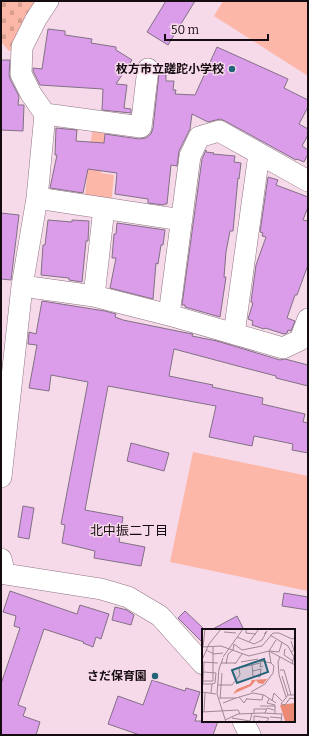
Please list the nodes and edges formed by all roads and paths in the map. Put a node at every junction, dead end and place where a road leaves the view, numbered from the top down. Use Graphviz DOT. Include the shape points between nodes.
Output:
graph roads {
  1 [pos="48,1"];
  2 [pos="148,69"];
  3 [pos="45,114"];
  4 [pos="259,154"];
  5 [pos="308,181"];
  6 [pos="37,198"];
  7 [pos="104,208"];
  8 [pos="182,220"];
  9 [pos="22,286"];
  10 [pos="94,296"];
  11 [pos="169,315"];
  12 [pos="308,319"];
  13 [pos="234,334"];
  14 [pos="1,477"];
  15 [pos="1,559"];
  16 [pos="202,663"];
  17 [pos="244,722"];
  18 [pos="250,735"];
  1 -- 3 [label="street" via="22,47 21,74"];
  2 -- 3 [label="street" via="142,127"];
  3 -- 6 [label="street"];
  4 -- 5 [label="street"];
  4 -- 8 [label="street" via="219,131 199,137 190,156"];
  4 -- 13 [label="street"];
  6 -- 7 [label="street"];
  6 -- 9 [label="street"];
  7 -- 8 [label="street"];
  7 -- 10 [label="street"];
  8 -- 11 [label="street"];
  9 -- 10 [label="street"];
  9 -- 14 [label="street"];
  10 -- 11 [label="street"];
  11 -- 13 [label="street"];
  12 -- 13 [label="street" via="300,340 283,348"];
  15 -- 16 [label="street" via="5,574 101,589 128,597 160,616"];
  17 -- 18 [label="street"];
}
